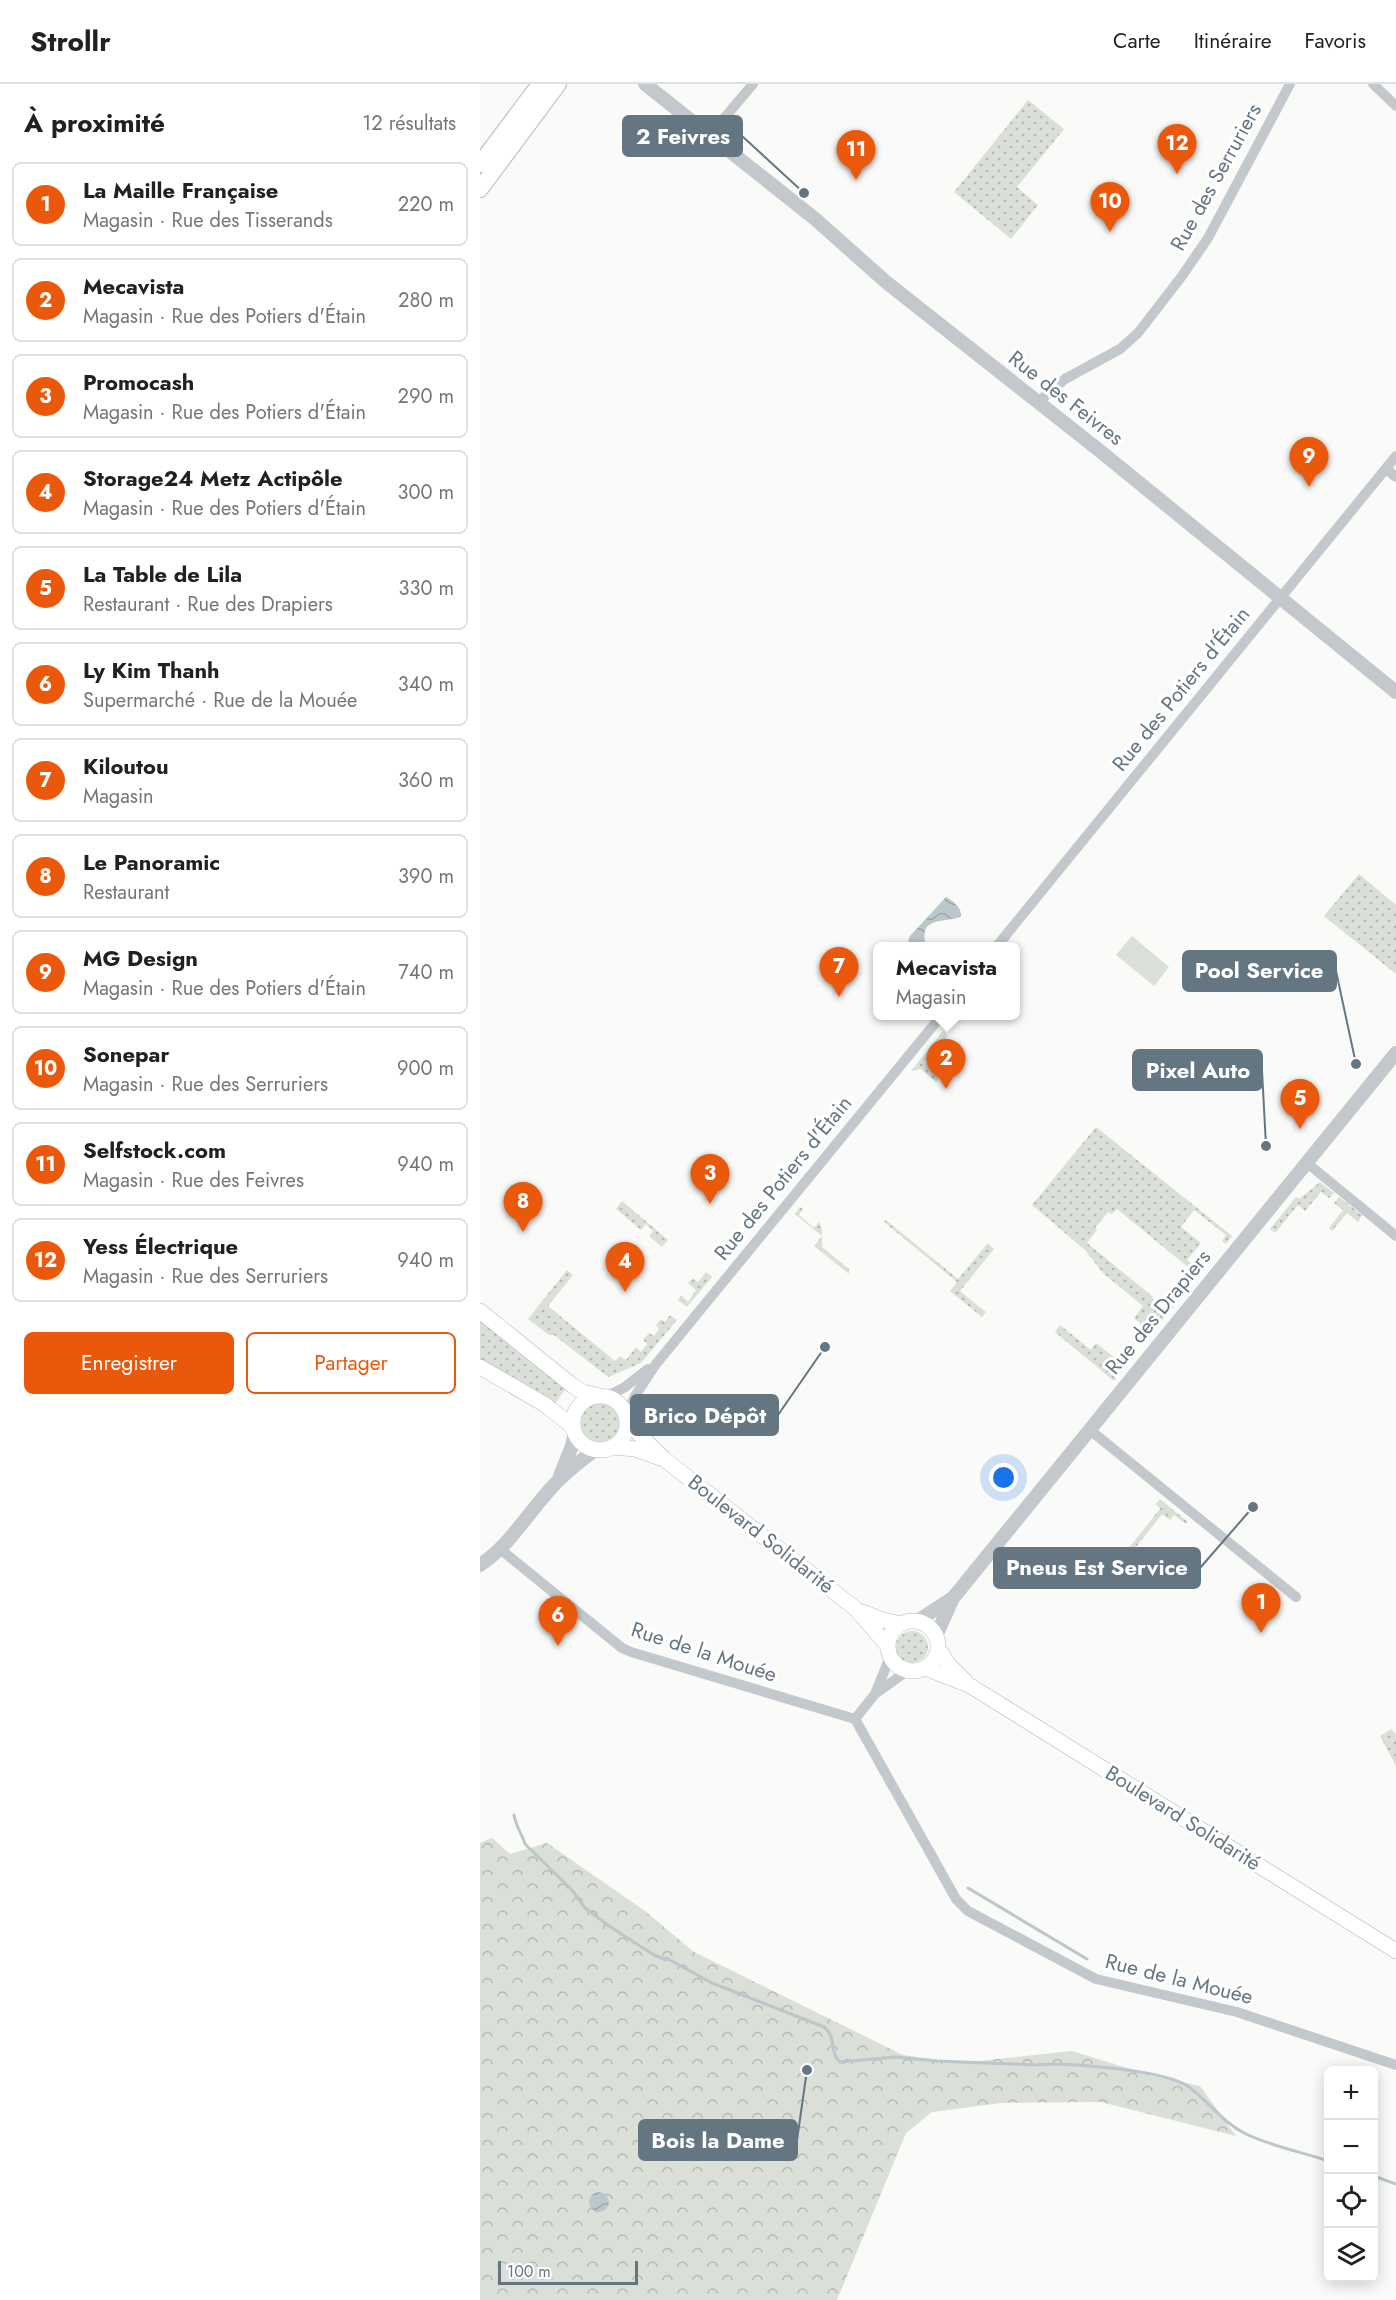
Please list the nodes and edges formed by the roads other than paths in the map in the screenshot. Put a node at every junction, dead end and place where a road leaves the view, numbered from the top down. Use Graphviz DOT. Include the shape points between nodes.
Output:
graph roads {
  1 [pos="540,84"];
  2 [pos="558,84"];
  3 [pos="645,84"];
  4 [pos="753,84"];
  5 [pos="1290,84"];
  6 [pos="1373,84"];
  7 [pos="1396,106"];
  8 [pos="710,135"];
  9 [pos="480,164"];
  10 [pos="480,189"];
  11 [pos="1038,402"];
  12 [pos="1396,456"];
  13 [pos="1386,469"];
  14 [pos="1396,477"];
  15 [pos="1280,598"];
  16 [pos="1396,692"];
  17 [pos="1000,942"];
  18 [pos="938,1020"];
  19 [pos="1396,1053"];
  20 [pos="1307,1163"];
  21 [pos="1396,1236"];
  22 [pos="480,1311"];
  23 [pos="656,1364"];
  24 [pos="480,1367"];
  25 [pos="604,1397"];
  26 [pos="627,1419"];
  27 [pos="574,1430"];
  28 [pos="1090,1430"];
  29 [pos="614,1447"];
  30 [pos="595,1450"];
  31 [pos="664,1459"];
  32 [pos="558,1481"];
  33 [pos="500,1549"];
  34 [pos="480,1565"];
  35 [pos="1296,1597"];
  36 [pos="953,1598"];
  37 [pos="856,1609"];
  38 [pos="908,1623"];
  39 [pos="937,1642"];
  40 [pos="889,1651"];
  41 [pos="925,1668"];
  42 [pos="907,1671"];
  43 [pos="969,1685"];
  44 [pos="875,1694"];
  45 [pos="855,1719"];
  46 [pos="1396,1951"];
  47 [pos="1396,2065"];
  1 -- 9 [label="highway"];
  2 -- 10 [label="highway"];
  3 -- 8 [label="street, Rue des Feivres"];
  4 -- 8 [label="street"];
  5 -- 11 [label="street, Rue des Serruriers" via="1216,224 1140,329 1120,349 1065,379"];
  6 -- 7 [label="street"];
  8 -- 11 [label="street, Rue des Feivres"];
  11 -- 15 [label="street, Rue des Feivres"];
  12 -- 13 [label="street, Rue des Potiers d'Étain"];
  13 -- 14 [label="street"];
  13 -- 15 [label="street, Rue des Potiers d'Étain"];
  15 -- 16 [label="street, Rue des Feivres"];
  15 -- 17 [label="street, Rue des Potiers d'Étain"];
  18 -- 23 [label="street, Rue des Potiers d'Étain"];
  19 -- 20 [label="street, Rue des Drapiers"];
  20 -- 21 [label="street"];
  20 -- 28 [label="street, Rue des Drapiers"];
  22 -- 25 [label="main road" via="573,1386"];
  23 -- 25 [label="street, Rue des Potiers d'Étain"];
  23 -- 26 [label="street, Rue des Potiers d'Étain" via="636,1394"];
  24 -- 27 [label="main road" via="544,1404"];
  25 -- 26 [label="main road" via="619,1404"];
  25 -- 27 [label="main road" via="592,1398 580,1406 575,1413"];
  26 -- 29 [label="main road" via="623,1438"];
  26 -- 31 [label="main road, Boulevard Solidarité"];
  27 -- 30 [label="main road" via="581,1442"];
  27 -- 32 [label="street"];
  28 -- 35 [label="street"];
  28 -- 36 [label="street, Rue des Drapiers"];
  29 -- 30 [label="main road"];
  29 -- 31 [label="main road, Boulevard Solidarité"];
  30 -- 32 [label="street"];
  31 -- 37 [label="main road, Boulevard Solidarité"];
  32 -- 33 [label="street"];
  33 -- 34 [label="street"];
  33 -- 45 [label="street, Rue de la Mouée" via="622,1648"];
  36 -- 38 [label="street, Rue des Drapiers"];
  36 -- 39 [label="street, Rue des Drapiers"];
  37 -- 38 [label="main road, Boulevard Solidarité" via="883,1620"];
  37 -- 40 [label="main road, Boulevard Solidarité"];
  38 -- 39 [label="main road" via="931,1629"];
  38 -- 40 [label="main road" via="892,1633"];
  39 -- 41 [label="main road" via="936,1656"];
  39 -- 43 [label="main road, Boulevard Solidarité" via="948,1664"];
  40 -- 42 [label="main road" via="894,1663"];
  40 -- 44 [label="street"];
  41 -- 42 [label="main road"];
  41 -- 43 [label="main road, Boulevard Solidarité"];
  42 -- 44 [label="street"];
  43 -- 46 [label="main road, Boulevard Solidarité"];
  44 -- 45 [label="street"];
  45 -- 47 [label="street, Rue de la Mouée" via="956,1899 968,1911 1096,1979 1237,2012"];
}
